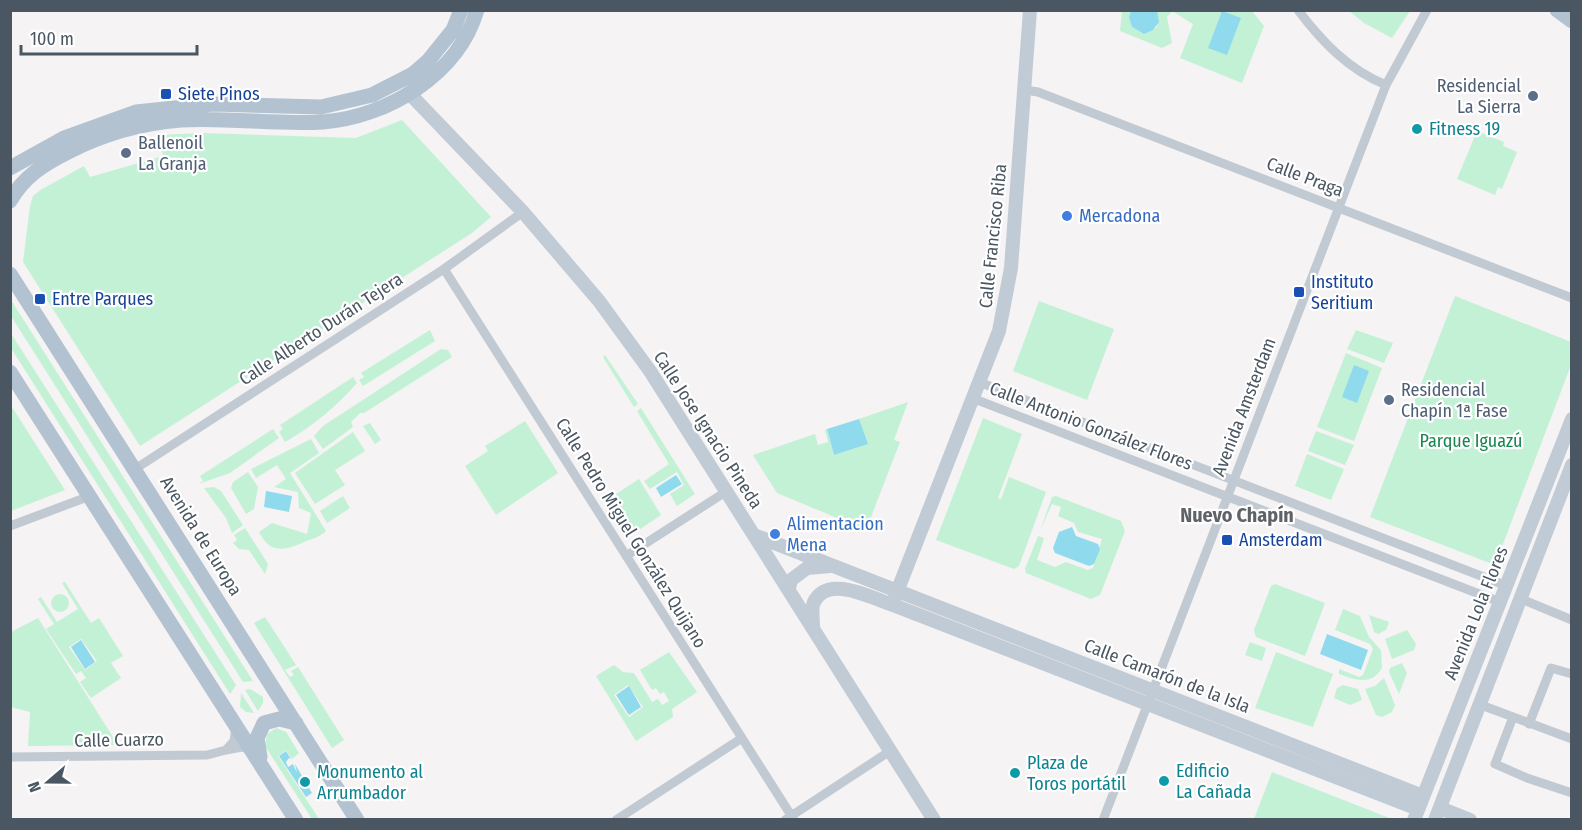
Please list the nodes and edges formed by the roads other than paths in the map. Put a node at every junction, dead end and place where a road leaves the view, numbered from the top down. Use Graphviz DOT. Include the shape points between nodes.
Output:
graph roads {
  1 [pos="461,10"];
  2 [pos="477,10"];
  3 [pos="1030,10"];
  4 [pos="1298,10"];
  5 [pos="1427,10"];
  6 [pos="1557,10"];
  7 [pos="1572,21"];
  8 [pos="1386,85"];
  9 [pos="1025,90"];
  10 [pos="409,93"];
  11 [pos="10,168"];
  12 [pos="10,201"];
  13 [pos="1339,208"];
  14 [pos="523,212"];
  15 [pos="444,269"];
  16 [pos="10,274"];
  17 [pos="1572,298"];
  18 [pos="10,372"];
  19 [pos="979,382"];
  20 [pos="972,398"];
  21 [pos="1572,419"];
  22 [pos="1572,465"];
  23 [pos="135,469"];
  24 [pos="1234,480"];
  25 [pos="727,491"];
  26 [pos="90,496"];
  27 [pos="1228,496"];
  28 [pos="10,526"];
  29 [pos="754,535"];
  30 [pos="626,556"];
  31 [pos="838,567"];
  32 [pos="1507,586"];
  33 [pos="897,590"];
  34 [pos="790,591"];
  35 [pos="821,593"];
  36 [pos="1521,599"];
  37 [pos="1500,602"];
  38 [pos="893,605"];
  39 [pos="1572,620"];
  40 [pos="813,626"];
  41 [pos="1572,674"];
  42 [pos="1152,690"];
  43 [pos="1147,704"];
  44 [pos="1481,705"];
  45 [pos="1513,717"];
  46 [pos="296,723"];
  47 [pos="1529,724"];
  48 [pos="236,725"];
  49 [pos="742,738"];
  50 [pos="1572,739"];
  51 [pos="226,750"];
  52 [pos="890,751"];
  53 [pos="257,756"];
  54 [pos="10,757"];
  55 [pos="1572,793"];
  56 [pos="1419,808"];
  57 [pos="1438,814"];
  58 [pos="790,818"];
  59 [pos="296,819"];
  60 [pos="357,819"];
  61 [pos="616,819"];
  62 [pos="934,819"];
  63 [pos="1102,819"];
  64 [pos="1470,819"];
  1 -- 11 [label="main road" via="453,30 428,62 372,95 321,108 213,104 136,112 72,134"];
  2 -- 10 [label="main road" via="467,34 446,63"];
  3 -- 9 [label="street, Calle Francisco Riba"];
  4 -- 8 [label="street" via="1332,51 1368,78"];
  5 -- 8 [label="street, Avenida Amsterdam"];
  6 -- 7 [label="main road"];
  8 -- 13 [label="street, Avenida Amsterdam"];
  9 -- 13 [label="street, Calle Praga"];
  9 -- 19 [label="street, Calle Francisco Riba" via="1011,268 999,331"];
  10 -- 12 [label="main road" via="366,112 325,122 182,120 121,131 78,147 36,170"];
  10 -- 14 [label="street, Calle Jose Ignacio Pineda"];
  13 -- 17 [label="street, Calle Praga"];
  13 -- 24 [label="street, Avenida Amsterdam"];
  14 -- 15 [label="street, Calle Alberto Durán Tejera"];
  14 -- 25 [label="street, Calle Jose Ignacio Pineda" via="598,301 650,371"];
  15 -- 23 [label="street, Calle Alberto Durán Tejera"];
  15 -- 30 [label="street, Calle Pedro Miguel González Quijano"];
  16 -- 23 [label="main road, Avenida de Europa"];
  18 -- 26 [label="main road"];
  19 -- 20 [label="street, Calle Francisco Riba"];
  19 -- 24 [label="street, Calle Antonio González Flores"];
  20 -- 27 [label="street, Calle Antonio González Flores"];
  20 -- 33 [label="street, Calle Francisco Riba"];
  21 -- 32 [label="street, Avenida Lola Flores"];
  22 -- 36 [label="street, Avenida Lola Flores"];
  23 -- 46 [label="main road, Avenida de Europa"];
  24 -- 27 [label="street, Avenida Amsterdam"];
  24 -- 32 [label="street, Calle Antonio González Flores"];
  25 -- 29 [label="street, Calle Jose Ignacio Pineda"];
  25 -- 30 [label="street"];
  26 -- 28 [label="street"];
  26 -- 48 [label="main road"];
  27 -- 37 [label="street, Calle Antonio González Flores"];
  27 -- 42 [label="street, Avenida Amsterdam"];
  29 -- 31 [label="street, Calle Camarón de la Isla"];
  29 -- 34 [label="street, Calle Jose Ignacio Pineda"];
  30 -- 49 [label="street, Calle Pedro Miguel González Quijano"];
  31 -- 33 [label="street, Calle Camarón de la Isla"];
  31 -- 34 [label="street, Calle Camarón de la Isla" via="807,568 791,580"];
  32 -- 37 [label="street, Avenida Lola Flores"];
  33 -- 38 [label="street"];
  33 -- 42 [label="street, Calle Camarón de la Isla"];
  34 -- 35 [label="street, Calle Camarón de la Isla" via="801,597"];
  34 -- 40 [label="street, Calle Jose Ignacio Pineda"];
  35 -- 38 [label="street, Calle Camarón de la Isla" via="838,587"];
  35 -- 40 [label="street" via="813,604"];
  36 -- 39 [label="street"];
  36 -- 44 [label="street, Avenida Lola Flores"];
  37 -- 56 [label="street, Avenida Lola Flores"];
  38 -- 43 [label="street, Calle Camarón de la Isla"];
  40 -- 52 [label="street, Calle Jose Ignacio Pineda"];
  41 -- 47 [label="street" via="1551,668"];
  42 -- 43 [label="street, Avenida Amsterdam"];
  42 -- 56 [label="street, Calle Camarón de la Isla"];
  43 -- 56 [label="street, Calle Camarón de la Isla"];
  43 -- 63 [label="street, Avenida Amsterdam"];
  44 -- 45 [label="street"];
  44 -- 57 [label="street, Avenida Lola Flores"];
  45 -- 47 [label="street"];
  45 -- 55 [label="street" via="1496,764"];
  46 -- 53 [label="main road" via="279,719 264,723 257,738"];
  46 -- 60 [label="main road, Avenida de Europa"];
  47 -- 50 [label="street"];
  48 -- 51 [label="street" via="234,741"];
  48 -- 53 [label="main road"];
  49 -- 58 [label="street, Calle Pedro Miguel González Quijano"];
  49 -- 61 [label="street"];
  51 -- 53 [label="street, Calle Cuarzo" via="242,747"];
  51 -- 54 [label="street, Calle Cuarzo" via="207,755"];
  52 -- 58 [label="street"];
  52 -- 62 [label="street, Calle Jose Ignacio Pineda"];
  53 -- 59 [label="main road"];
  57 -- 64 [label="street"];
}
